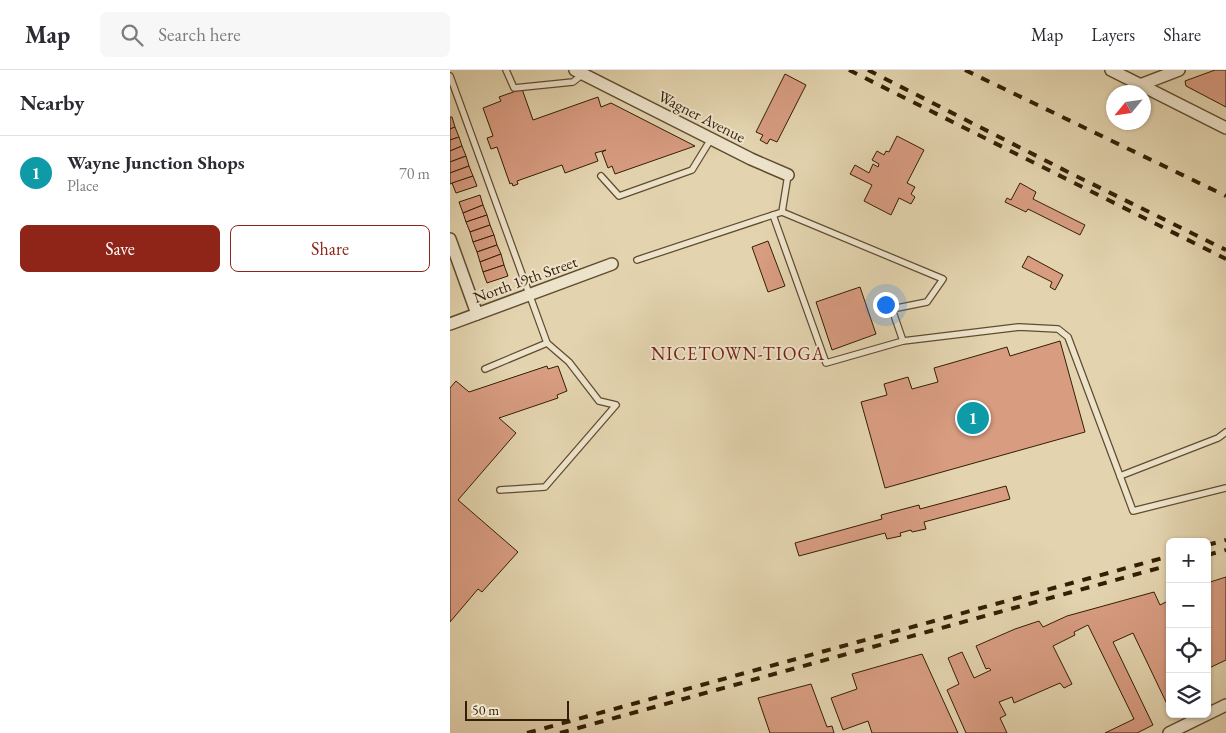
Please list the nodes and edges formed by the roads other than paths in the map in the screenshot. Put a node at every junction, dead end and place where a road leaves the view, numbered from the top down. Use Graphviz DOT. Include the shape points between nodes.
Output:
graph roads {
  1 [pos="506,70"];
  2 [pos="1111,70"];
  3 [pos="1179,70"];
  4 [pos="579,72"];
  5 [pos="450,76"];
  6 [pos="1140,85"];
  7 [pos="1151,90"];
  8 [pos="1226,128"];
  9 [pos="711,139"];
  10 [pos="601,176"];
  11 [pos="788,176"];
  12 [pos="782,212"];
  13 [pos="773,215"];
  14 [pos="450,239"];
  15 [pos="638,260"];
  16 [pos="612,264"];
  17 [pos="528,295"];
  18 [pos="477,314"];
  19 [pos="450,324"];
  20 [pos="903,341"];
  21 [pos="547,343"];
  22 [pos="486,370"];
  23 [pos="1226,432"];
  24 [pos="1120,476"];
  25 [pos="1226,488"];
  26 [pos="500,490"];
  27 [pos="1226,705"];
  28 [pos="1169,733"];
  1 -- 4 [label="lane" via="514,88 573,82"];
  2 -- 6 [label="street"];
  3 -- 6 [label="street"];
  4 -- 9 [label="street, Wagner Avenue"];
  5 -- 17 [label="lane"];
  7 -- 8 [label="street"];
  9 -- 10 [label="lane" via="692,170 619,196"];
  9 -- 11 [label="street, Wagner Avenue"];
  11 -- 12 [label="lane"];
  12 -- 13 [label="lane"];
  12 -- 20 [label="lane" via="944,279 927,302 892,309"];
  13 -- 15 [label="lane"];
  13 -- 20 [label="lane" via="826,363"];
  14 -- 18 [label="street"];
  16 -- 17 [label="street, North 19th Street"];
  17 -- 18 [label="street, North 19th Street"];
  17 -- 21 [label="lane"];
  18 -- 19 [label="street, North 19th Street"];
  20 -- 24 [label="lane" via="1019,327 1058,329 1068,336"];
  21 -- 22 [label="lane"];
  21 -- 26 [label="lane" via="569,362 600,401 616,406 545,487"];
  23 -- 24 [label="lane"];
  24 -- 25 [label="lane" via="1133,512"];
  27 -- 28 [label="street"];
}
